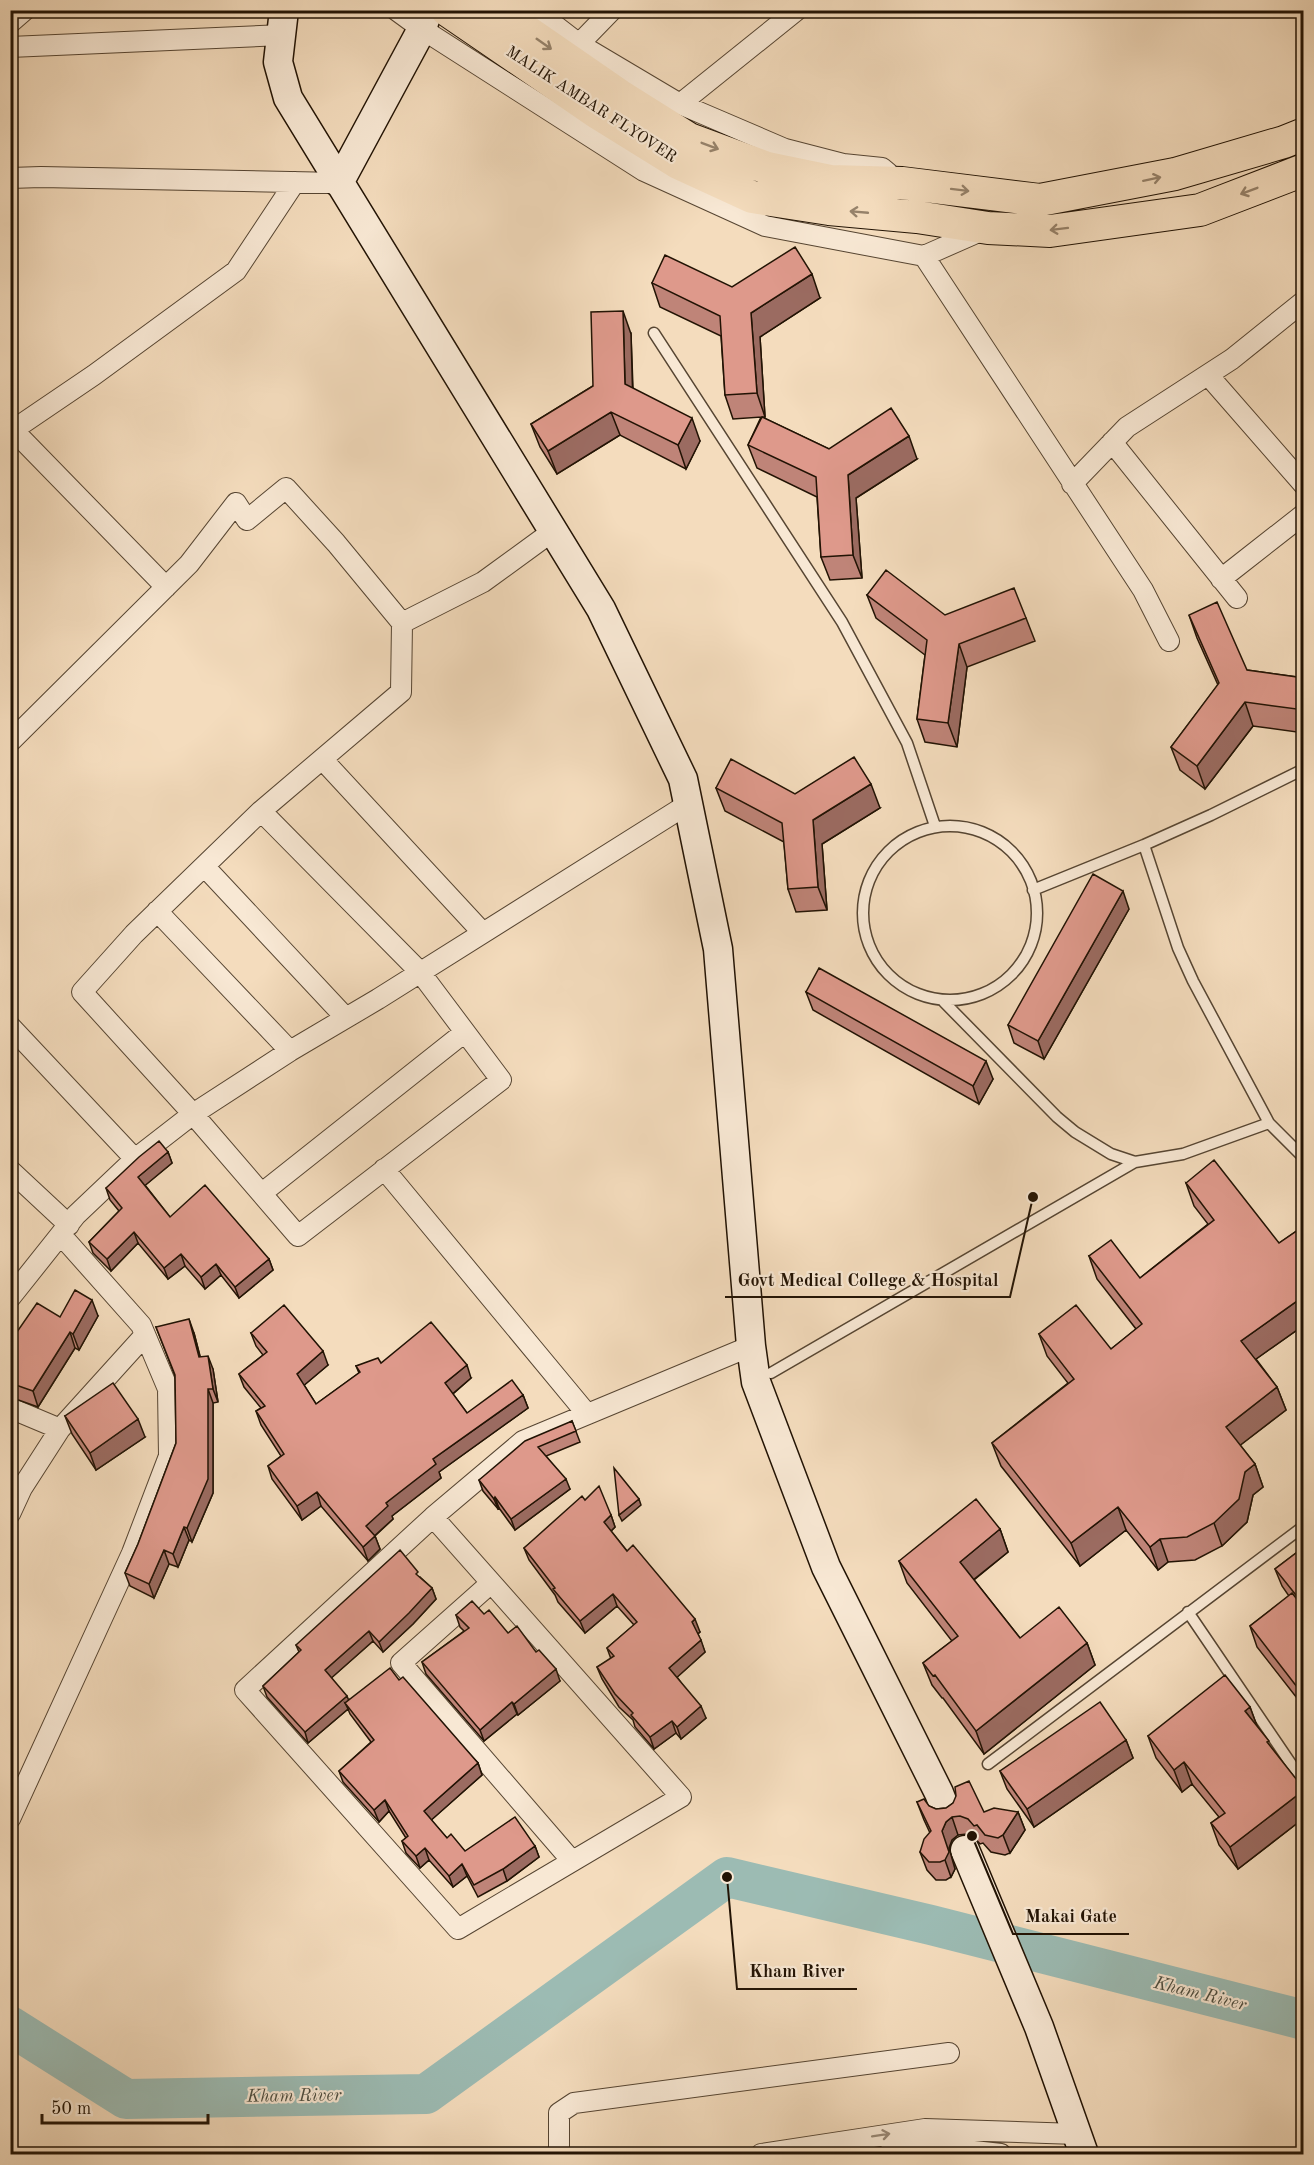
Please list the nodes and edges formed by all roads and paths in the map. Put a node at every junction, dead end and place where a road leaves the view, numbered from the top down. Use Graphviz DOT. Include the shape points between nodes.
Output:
graph roads {
  1 [pos="25,10"];
  2 [pos="396,10"];
  3 [pos="447,10"];
  4 [pos="496,10"];
  5 [pos="535,10"];
  6 [pos="612,10"];
  7 [pos="797,10"];
  8 [pos="425,20"];
  9 [pos="283,22"];
  10 [pos="10,23"];
  11 [pos="579,44"];
  12 [pos="10,47"];
  13 [pos="680,104"];
  14 [pos="1304,134"];
  15 [pos="1304,170"];
  16 [pos="10,178"];
  17 [pos="295,182"];
  18 [pos="339,183"];
  19 [pos="902,183"];
  20 [pos="988,228"];
  21 [pos="924,256"];
  22 [pos="1304,302"];
  23 [pos="654,333"];
  24 [pos="1208,375"];
  25 [pos="1112,442"];
  26 [pos="1072,484"];
  27 [pos="1304,484"];
  28 [pos="1304,514"];
  29 [pos="553,531"];
  30 [pos="1221,579"];
  31 [pos="166,587"];
  32 [pos="1237,598"];
  33 [pos="402,623"];
  34 [pos="1169,641"];
  35 [pos="10,742"];
  36 [pos="322,759"];
  37 [pos="1304,768"];
  38 [pos="688,804"];
  39 [pos="261,811"];
  40 [pos="935,826"];
  41 [pos="1144,845"];
  42 [pos="204,866"];
  43 [pos="1033,890"];
  44 [pos="158,911"];
  45 [pos="483,933"];
  46 [pos="420,972"];
  47 [pos="944,1002"];
  48 [pos="346,1018"];
  49 [pos="10,1026"];
  50 [pos="465,1032"];
  51 [pos="290,1051"];
  52 [pos="193,1114"];
  53 [pos="1269,1123"];
  54 [pos="1304,1158"];
  55 [pos="135,1159"];
  56 [pos="1135,1161"];
  57 [pos="384,1169"];
  58 [pos="10,1170"];
  59 [pos="262,1193"];
  60 [pos="65,1230"];
  61 [pos="10,1298"];
  62 [pos="145,1335"];
  63 [pos="751,1347"];
  64 [pos="771,1372"];
  65 [pos="10,1408"];
  66 [pos="586,1414"];
  67 [pos="60,1429"];
  68 [pos="10,1514"];
  69 [pos="433,1517"];
  70 [pos="1304,1526"];
  71 [pos="491,1583"];
  72 [pos="1188,1612"];
  73 [pos="988,1764"];
  74 [pos="1304,1783"];
  75 [pos="946,1811"];
  76 [pos="10,1819"];
  77 [pos="964,1850"];
  78 [pos="572,1861"];
  79 [pos="949,2053"];
  80 [pos="1081,2144"];
  81 [pos="559,2154"];
  82 [pos="761,2154"];
  83 [pos="888,2154"];
  84 [pos="1001,2154"];
  1 -- 10 [label="street"];
  2 -- 8 [label="street"];
  20 -- 3 [label="main road, MALIK AMBAR FLYOVER, one-way" via="752,197 678,163"];
  4 -- 19 [label="main road, MALIK AMBAR FLYOVER, one-way" via="689,139 767,168 830,181"];
  5 -- 11 [label="street"];
  6 -- 11 [label="street"];
  7 -- 13 [label="street"];
  8 -- 18 [label="street"];
  8 -- 21 [label="street" via="644,171 765,226"];
  9 -- 12 [label="street"];
  9 -- 18 [label="street" via="278,62 288,98"];
  11 -- 13 [label="street"];
  13 -- 19 [label="street" via="785,149 843,164 882,168"];
  19 -- 14 [label="main road, MALIK AMBAR FLYOVER, one-way" via="1040,200 1174,174"];
  15 -- 20 [label="main road, MALIK AMBAR FLYOVER, one-way" via="1200,210 1050,231"];
  16 -- 17 [label="street"];
  17 -- 18 [label="street"];
  17 -- 31 [label="street" via="236,271 13,430"];
  18 -- 29 [label="street"];
  20 -- 21 [label="street"];
  21 -- 26 [label="street"];
  22 -- 24 [label="street"];
  23 -- 40 [label="lane" via="842,622 907,743"];
  24 -- 25 [label="street"];
  24 -- 27 [label="street"];
  25 -- 26 [label="street"];
  25 -- 30 [label="street"];
  26 -- 34 [label="street" via="1143,590"];
  28 -- 30 [label="street"];
  29 -- 33 [label="street" via="483,582"];
  29 -- 38 [label="street" via="601,609 683,779"];
  30 -- 32 [label="street"];
  31 -- 33 [label="street" via="236,503 247,520 286,488"];
  31 -- 35 [label="street"];
  33 -- 36 [label="street" via="401,692"];
  36 -- 39 [label="street"];
  36 -- 45 [label="street"];
  37 -- 41 [label="lane"];
  38 -- 45 [label="street"];
  38 -- 63 [label="street" via="718,949"];
  39 -- 42 [label="street"];
  39 -- 46 [label="street"];
  40 -- 43 [label="lane" via="970,827 1001,841 1025,867"];
  40 -- 47 [label="lane" via="903,837 878,861 864,892 862,927 875,959 899,984"];
  41 -- 43 [label="lane"];
  41 -- 53 [label="lane" via="1178,948"];
  42 -- 44 [label="street"];
  42 -- 48 [label="street"];
  43 -- 47 [label="lane" via="1037,898 1036,933 1022,964 996,988"];
  44 -- 51 [label="street"];
  44 -- 52 [label="street" via="82,992"];
  45 -- 46 [label="street"];
  46 -- 48 [label="street"];
  46 -- 50 [label="street"];
  47 -- 56 [label="lane" via="1075,1132 1111,1154"];
  48 -- 51 [label="street"];
  49 -- 55 [label="street"];
  50 -- 57 [label="street" via="501,1080"];
  50 -- 59 [label="street"];
  51 -- 52 [label="street"];
  52 -- 55 [label="street"];
  52 -- 59 [label="street"];
  53 -- 54 [label="lane"];
  53 -- 56 [label="lane" via="1183,1154"];
  55 -- 60 [label="street"];
  56 -- 64 [label="lane"];
  57 -- 59 [label="street" via="298,1236"];
  57 -- 66 [label="street"];
  58 -- 60 [label="street"];
  60 -- 61 [label="street"];
  60 -- 62 [label="street" via="141,1324"];
  62 -- 67 [label="street"];
  62 -- 76 [label="street" via="168,1389 169,1456 132,1552"];
  63 -- 66 [label="street"];
  63 -- 75 [label="street" via="756,1382 826,1567"];
  65 -- 67 [label="street"];
  66 -- 69 [label="street" via="523,1441"];
  67 -- 68 [label="street"];
  69 -- 71 [label="street"];
  69 -- 78 [label="street" via="245,1690 458,1929"];
  70 -- 72 [label="lane"];
  71 -- 78 [label="street" via="401,1663"];
  71 -- 78 [label="street" via="681,1797"];
  72 -- 73 [label="lane"];
  72 -- 74 [label="lane"];
  77 -- 80 [label="street" via="1039,2027"];
  79 -- 81 [label="street" via="574,2103 560,2113"];
  82 -- 80 [label="street, one-way" via="925,2128"];
  83 -- 84 [label="street" via="943,2147"];
}
